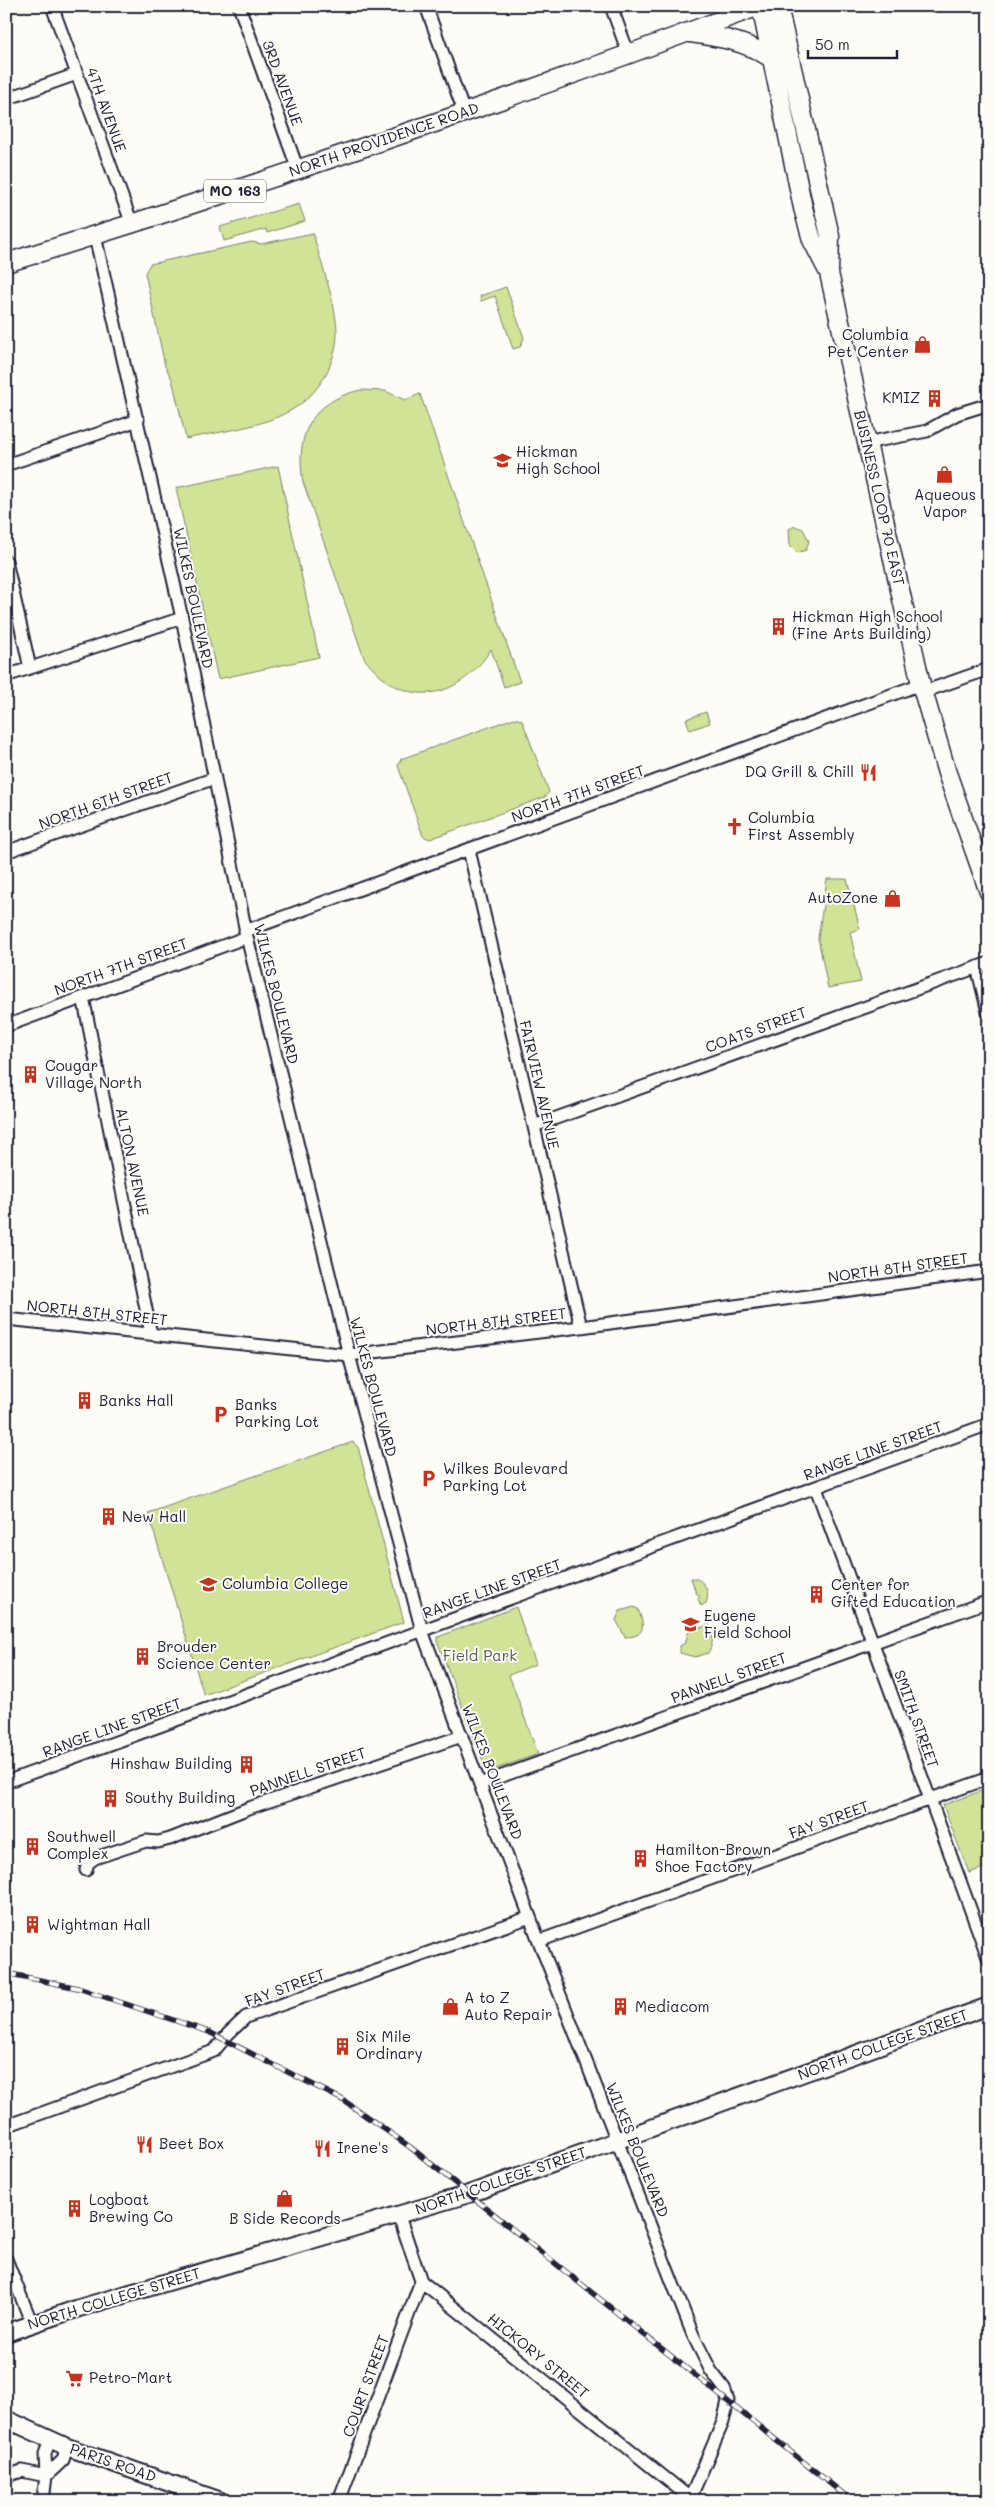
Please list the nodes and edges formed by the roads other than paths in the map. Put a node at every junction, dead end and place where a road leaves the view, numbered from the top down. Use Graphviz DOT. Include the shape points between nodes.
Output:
graph roads {
  1 [pos="52,6"];
  2 [pos="238,6"];
  3 [pos="426,6"];
  4 [pos="611,6"];
  5 [pos="760,6"];
  6 [pos="778,6"];
  7 [pos="690,32"];
  8 [pos="629,55"];
  9 [pos="771,58"];
  10 [pos="77,74"];
  11 [pos="6,99"];
  12 [pos="464,112"];
  13 [pos="298,170"];
  14 [pos="132,224"];
  15 [pos="95,236"];
  16 [pos="6,263"];
  17 [pos="829,273"];
  18 [pos="989,404"];
  19 [pos="138,420"];
  20 [pos="866,444"];
  21 [pos="6,465"];
  22 [pos="6,561"];
  23 [pos="182,618"];
  24 [pos="30,668"];
  25 [pos="989,669"];
  26 [pos="6,676"];
  27 [pos="922,688"];
  28 [pos="215,778"];
  29 [pos="469,850"];
  30 [pos="6,852"];
  31 [pos="989,892"];
  32 [pos="246,934"];
  33 [pos="989,963"];
  34 [pos="978,967"];
  35 [pos="83,997"];
  36 [pos="989,1016"];
  37 [pos="6,1026"];
  38 [pos="534,1126"];
  39 [pos="989,1271"];
  40 [pos="6,1320"];
  41 [pos="581,1327"];
  42 [pos="151,1334"];
  43 [pos="349,1355"];
  44 [pos="989,1424"];
  45 [pos="816,1488"];
  46 [pos="989,1601"];
  47 [pos="422,1631"];
  48 [pos="873,1643"];
  49 [pos="462,1736"];
  50 [pos="989,1778"];
  51 [pos="6,1782"];
  52 [pos="480,1784"];
  53 [pos="929,1800"];
  54 [pos="86,1870"];
  55 [pos="530,1917"];
  56 [pos="539,1941"];
  57 [pos="989,1960"];
  58 [pos="989,2006"];
  59 [pos="6,2126"];
  60 [pos="616,2141"];
  61 [pos="399,2216"];
  62 [pos="6,2259"];
  63 [pos="421,2281"];
  64 [pos="32,2324"];
  65 [pos="6,2333"];
  66 [pos="6,2419"];
  67 [pos="50,2439"];
  68 [pos="67,2447"];
  69 [pos="6,2476"];
  70 [pos="46,2476"];
  71 [pos="689,2499"];
  72 [pos="43,2501"];
  73 [pos="221,2501"];
  74 [pos="339,2501"];
  1 -- 10 [label="street, 4TH AVENUE"];
  2 -- 13 [label="street, 3RD AVENUE"];
  3 -- 12 [label="street"];
  4 -- 8 [label="street"];
  5 -- 7 [label="main road, NORTH PROVIDENCE ROAD / MO 163"];
  5 -- 9 [label="main road, BUSINESS LOOP 70 EAST"];
  6 -- 17 [label="main road, BUSINESS LOOP 70 EAST" via="830,236"];
  7 -- 8 [label="main road, NORTH PROVIDENCE ROAD / MO 163"];
  7 -- 9 [label="main road" via="738,41"];
  8 -- 12 [label="main road, NORTH PROVIDENCE ROAD / MO 163"];
  9 -- 17 [label="main road, BUSINESS LOOP 70 EAST" via="805,216 812,240"];
  10 -- 11 [label="street"];
  10 -- 14 [label="street, 4TH AVENUE"];
  12 -- 13 [label="main road, NORTH PROVIDENCE ROAD / MO 163"];
  13 -- 14 [label="main road, NORTH PROVIDENCE ROAD / MO 163"];
  14 -- 15 [label="main road, NORTH PROVIDENCE ROAD / MO 163"];
  15 -- 16 [label="main road, NORTH PROVIDENCE ROAD / MO 163"];
  15 -- 19 [label="street, WILKES BOULEVARD"];
  17 -- 20 [label="main road, BUSINESS LOOP 70 EAST"];
  18 -- 20 [label="street" via="957,414 927,431"];
  19 -- 21 [label="street"];
  19 -- 23 [label="street, WILKES BOULEVARD"];
  20 -- 27 [label="main road, BUSINESS LOOP 70 EAST"];
  22 -- 24 [label="street"];
  23 -- 24 [label="street"];
  23 -- 28 [label="street, WILKES BOULEVARD"];
  24 -- 26 [label="street"];
  25 -- 27 [label="street, NORTH 7TH STREET"];
  27 -- 29 [label="street, NORTH 7TH STREET"];
  27 -- 31 [label="main road, BUSINESS LOOP 70 EAST" via="947,773"];
  28 -- 30 [label="street, NORTH 6TH STREET"];
  28 -- 32 [label="street, WILKES BOULEVARD"];
  29 -- 32 [label="street, NORTH 7TH STREET"];
  29 -- 38 [label="street, FAIRVIEW AVENUE"];
  32 -- 35 [label="street, NORTH 7TH STREET"];
  32 -- 43 [label="street, WILKES BOULEVARD"];
  33 -- 34 [label="street, COATS STREET"];
  34 -- 36 [label="street"];
  34 -- 38 [label="street, COATS STREET"];
  35 -- 37 [label="street, NORTH 7TH STREET"];
  35 -- 42 [label="street, ALTON AVENUE"];
  38 -- 41 [label="street, FAIRVIEW AVENUE"];
  39 -- 41 [label="street, NORTH 8TH STREET"];
  40 -- 42 [label="street, NORTH 8TH STREET"];
  41 -- 43 [label="street, NORTH 8TH STREET"];
  42 -- 43 [label="street, NORTH 8TH STREET"];
  43 -- 47 [label="street, WILKES BOULEVARD"];
  44 -- 45 [label="street, RANGE LINE STREET"];
  45 -- 47 [label="street, RANGE LINE STREET"];
  45 -- 48 [label="street, SMITH STREET"];
  46 -- 48 [label="street, PANNELL STREET"];
  47 -- 49 [label="street, WILKES BOULEVARD"];
  47 -- 51 [label="street, RANGE LINE STREET"];
  48 -- 52 [label="street, PANNELL STREET"];
  48 -- 53 [label="street, SMITH STREET"];
  49 -- 52 [label="street, WILKES BOULEVARD"];
  49 -- 54 [label="street, PANNELL STREET" via="249,1808 170,1839 146,1841 95,1858"];
  50 -- 53 [label="street, FAY STREET"];
  52 -- 55 [label="street, WILKES BOULEVARD"];
  53 -- 56 [label="street, FAY STREET"];
  53 -- 57 [label="street, SMITH STREET"];
  55 -- 56 [label="street, WILKES BOULEVARD"];
  55 -- 59 [label="street, FAY STREET" via="246,2018 214,2050"];
  56 -- 60 [label="street, WILKES BOULEVARD"];
  58 -- 60 [label="main road, NORTH COLLEGE STREET"];
  60 -- 61 [label="main road, NORTH COLLEGE STREET"];
  60 -- 71 [label="street, WILKES BOULEVARD" via="693,2335 724,2388 728,2401 723,2422"];
  61 -- 63 [label="street"];
  61 -- 64 [label="main road, NORTH COLLEGE STREET"];
  62 -- 64 [label="street"];
  63 -- 71 [label="street, HICKORY STREET"];
  63 -- 74 [label="street, COURT STREET"];
  64 -- 65 [label="main road, NORTH COLLEGE STREET"];
  66 -- 67 [label="main road, PARIS ROAD"];
  67 -- 68 [label="main road, PARIS ROAD"];
  67 -- 70 [label="street" via="45,2454"];
  68 -- 70 [label="street" via="63,2460"];
  68 -- 73 [label="main road, PARIS ROAD"];
  69 -- 70 [label="street" via="22,2471"];
  70 -- 72 [label="street"];
}
